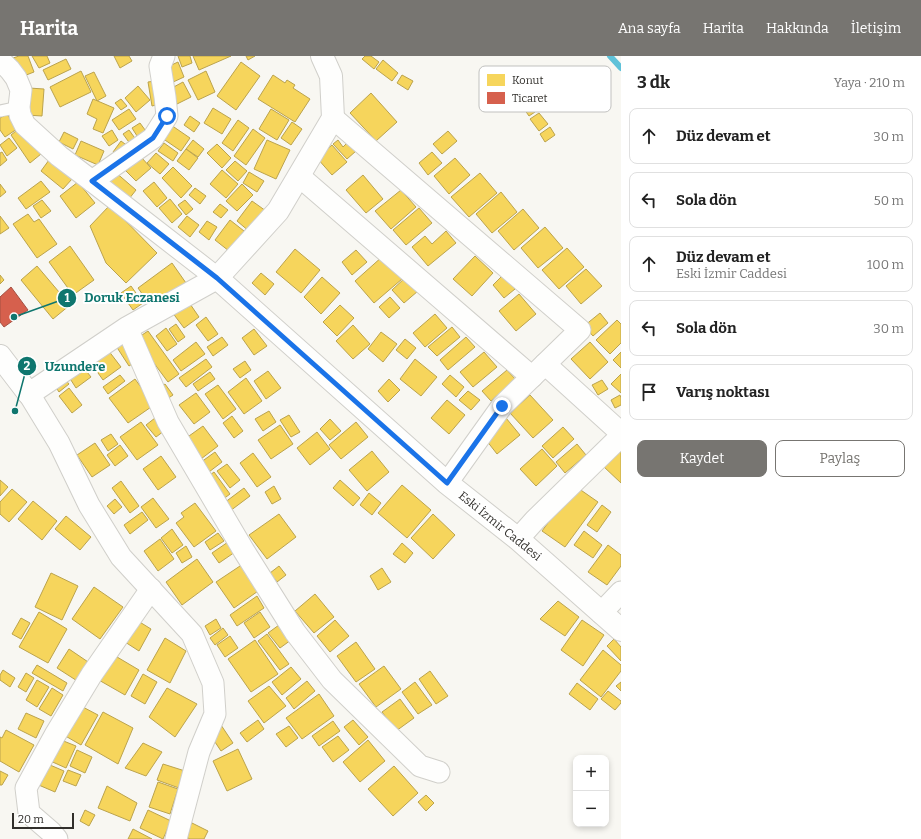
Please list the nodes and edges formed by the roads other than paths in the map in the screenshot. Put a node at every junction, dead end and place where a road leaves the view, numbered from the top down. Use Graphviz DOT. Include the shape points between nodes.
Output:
graph roads {
  1 [pos="164,56"];
  2 [pos="322,56"];
  3 [pos="0,60"];
  4 [pos="9,109"];
  5 [pos="333,118"];
  6 [pos="298,176"];
  7 [pos="92,181"];
  8 [pos="217,278"];
  9 [pos="127,328"];
  10 [pos="0,356"];
  11 [pos="538,370"];
  12 [pos="29,394"];
  13 [pos="621,433"];
  14 [pos="621,436"];
  15 [pos="447,483"];
  16 [pos="518,539"];
  17 [pos="151,589"];
  18 [pos="621,592"];
  19 [pos="601,613"];
  20 [pos="621,630"];
  21 [pos="440,772"];
  22 [pos="57,839"];
  23 [pos="176,839"];
  1 -- 7 [label="street" via="160,66 167,116 153,138"];
  2 -- 5 [label="street" via="331,76"];
  3 -- 4 [label="street" via="16,78 21,90"];
  4 -- 7 [label="street" via="20,115 25,126 59,156"];
  5 -- 6 [label="street"];
  5 -- 11 [label="street" via="580,330"];
  6 -- 8 [label="street" via="278,211"];
  6 -- 11 [label="street"];
  7 -- 8 [label="street"];
  8 -- 9 [label="street"];
  8 -- 15 [label="street, Eski İzmir Caddesi"];
  9 -- 12 [label="street"];
  9 -- 21 [label="street" via="168,422 295,632 332,680 414,761 420,766"];
  10 -- 12 [label="street"];
  11 -- 13 [label="street"];
  11 -- 15 [label="street" via="502,406"];
  12 -- 17 [label="street" via="59,443 89,505 121,556"];
  14 -- 16 [label="street"];
  15 -- 16 [label="street, Eski İzmir Caddesi"];
  16 -- 19 [label="street, Eski İzmir Caddesi"];
  17 -- 22 [label="street" via="92,674 26,788 28,813"];
  17 -- 23 [label="street" via="192,634 213,684 215,714 199,752"];
  18 -- 19 [label="street"];
  19 -- 20 [label="street, Eski İzmir Caddesi"];
}
